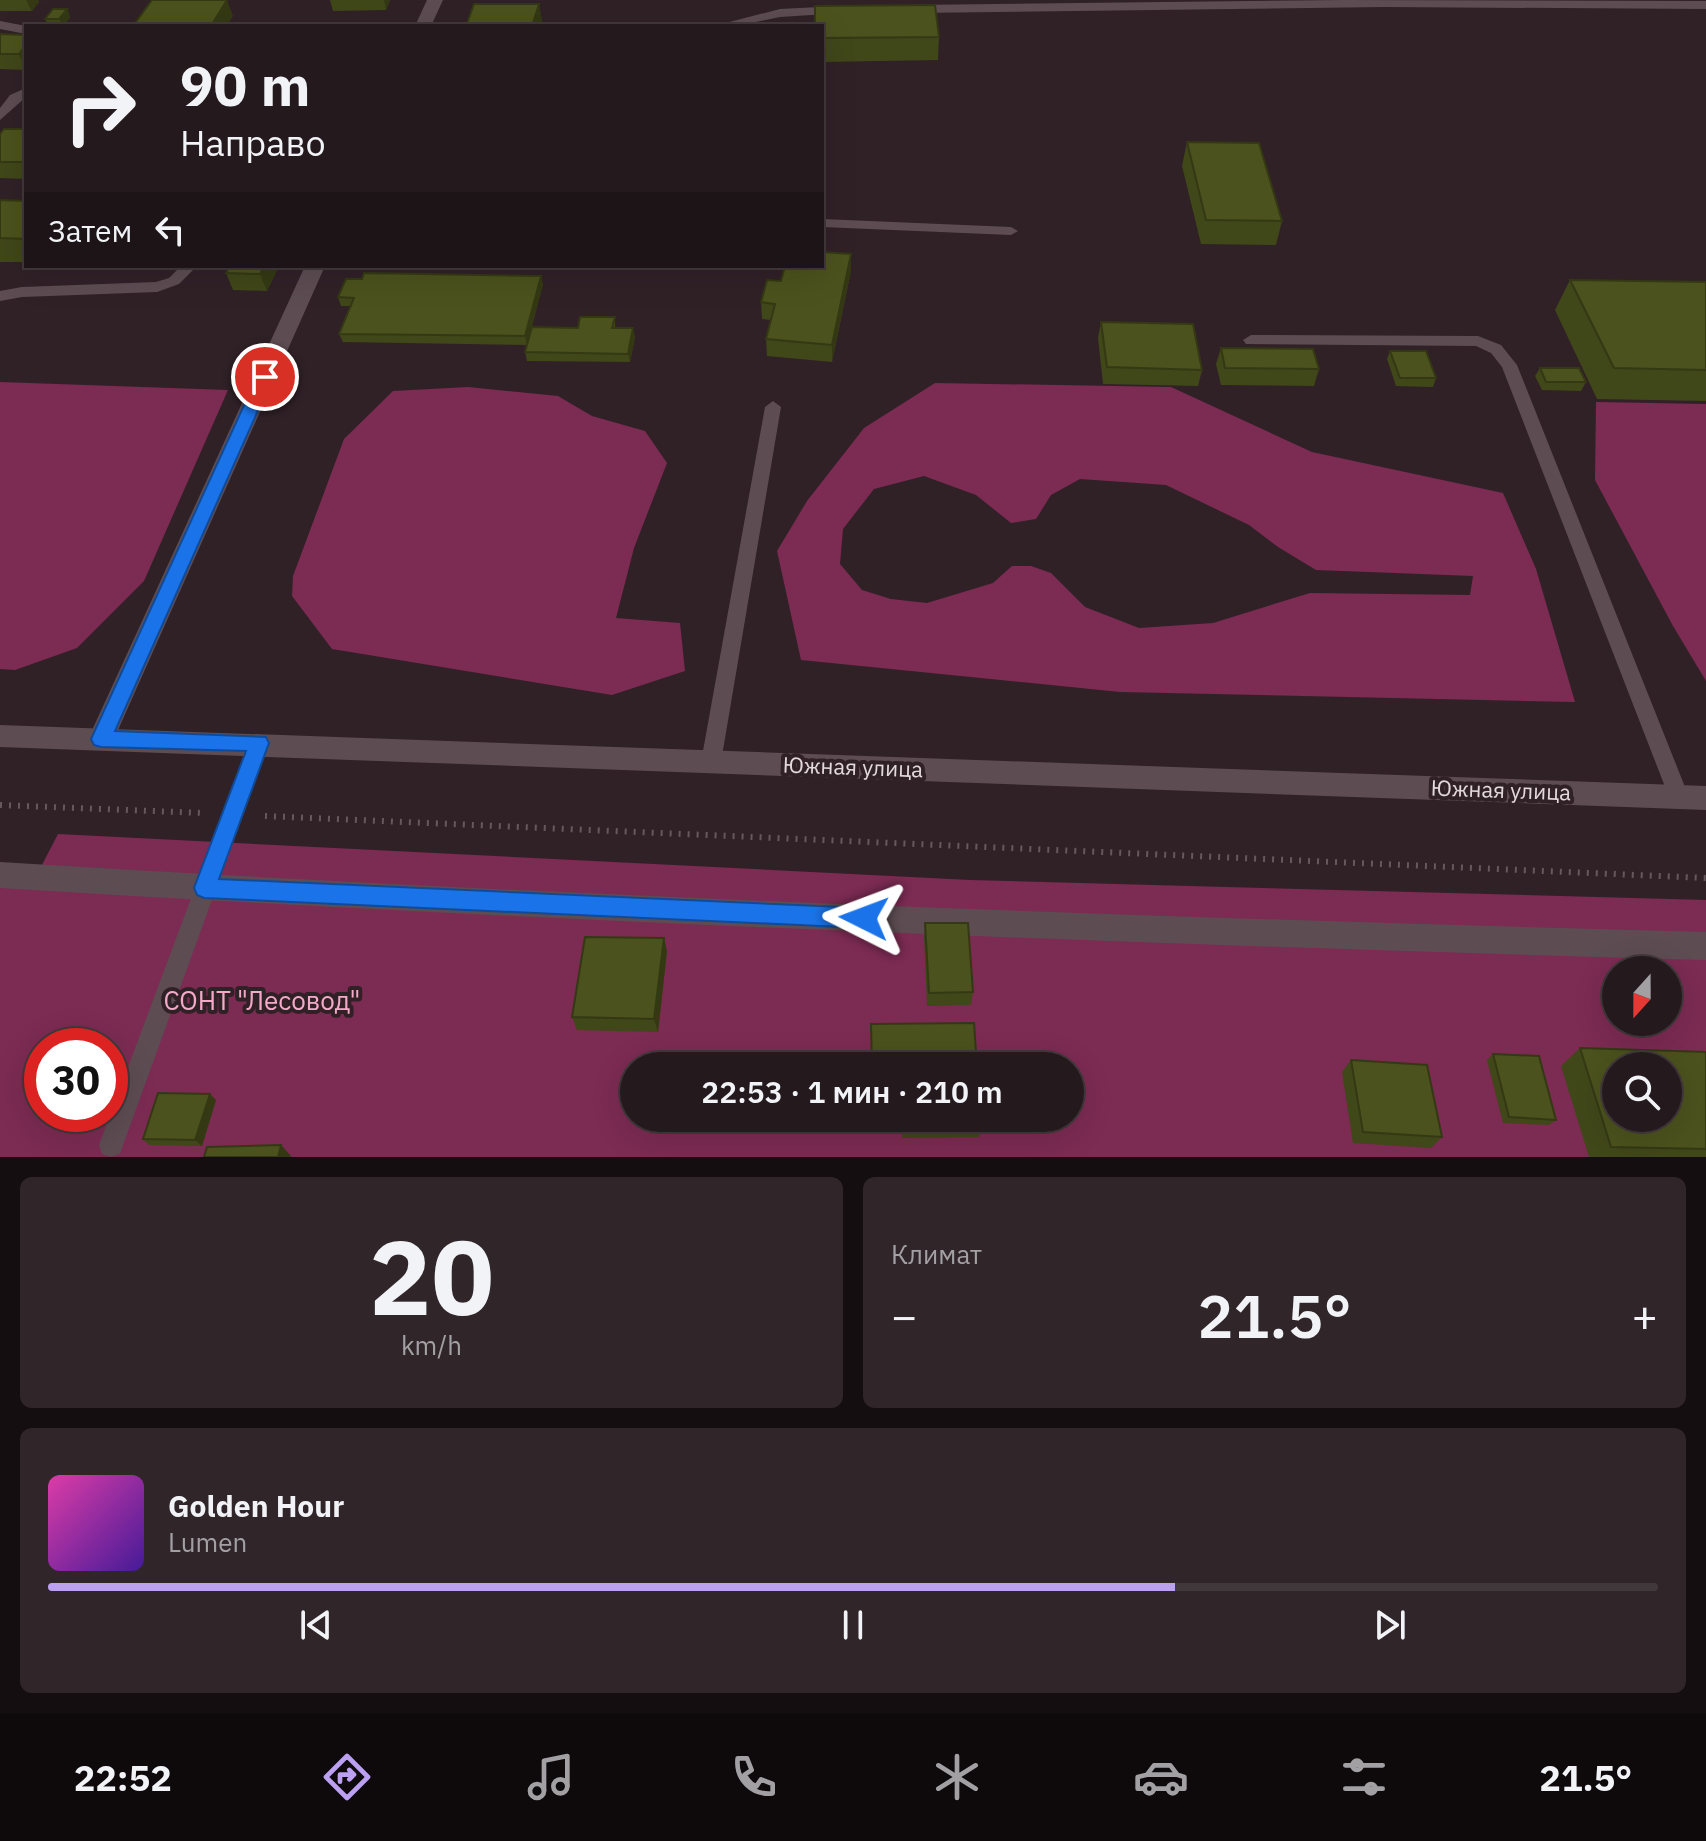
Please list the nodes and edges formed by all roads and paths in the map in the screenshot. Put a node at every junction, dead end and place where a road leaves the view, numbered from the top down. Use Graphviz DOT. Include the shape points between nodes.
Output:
graph roads {
  1 [pos="435,0"];
  2 [pos="1706,5"];
  3 [pos="861,10"];
  4 [pos="892,10"];
  5 [pos="424,24"];
  6 [pos="729,24"];
  7 [pos="0,25"];
  8 [pos="24,30"];
  9 [pos="20,95"];
  10 [pos="0,98"];
  11 [pos="0,116"];
  12 [pos="824,223"];
  13 [pos="1011,231"];
  14 [pos="188,268"];
  15 [pos="314,268"];
  16 [pos="0,296"];
  17 [pos="1251,340"];
  18 [pos="773,407"];
  19 [pos="0,736"];
  20 [pos="101,739"];
  21 [pos="259,743"];
  22 [pos="711,762"];
  23 [pos="1693,797"];
  24 [pos="0,805"];
  25 [pos="232,814"];
  26 [pos="0,875"];
  27 [pos="1706,878"];
  28 [pos="204,888"];
  29 [pos="1706,946"];
  30 [pos="111,1145"];
  1 -- 5 [label="street"];
  2 -- 4 [label="lane"];
  3 -- 6 [label="lane" via="780,13"];
  7 -- 8 [label="lane"];
  9 -- 10 [label="lane"];
  9 -- 11 [label="lane"];
  12 -- 13 [label="lane"];
  14 -- 16 [label="lane" via="157,287"];
  15 -- 20 [label="street"];
  17 -- 23 [label="lane" via="1478,341 1496,349 1509,365"];
  18 -- 22 [label="lane"];
  19 -- 20 [label="street, Южная улица"];
  20 -- 21 [label="street, Южная улица"];
  21 -- 22 [label="street, Южная улица"];
  21 -- 25 [label="lane"];
  22 -- 23 [label="street, Южная улица"];
  24 -- 25 [label="path"];
  25 -- 27 [label="path"];
  25 -- 28 [label="lane"];
  26 -- 28 [label="street"];
  28 -- 29 [label="street" via="1146,931"];
  28 -- 30 [label="lane"];
}
